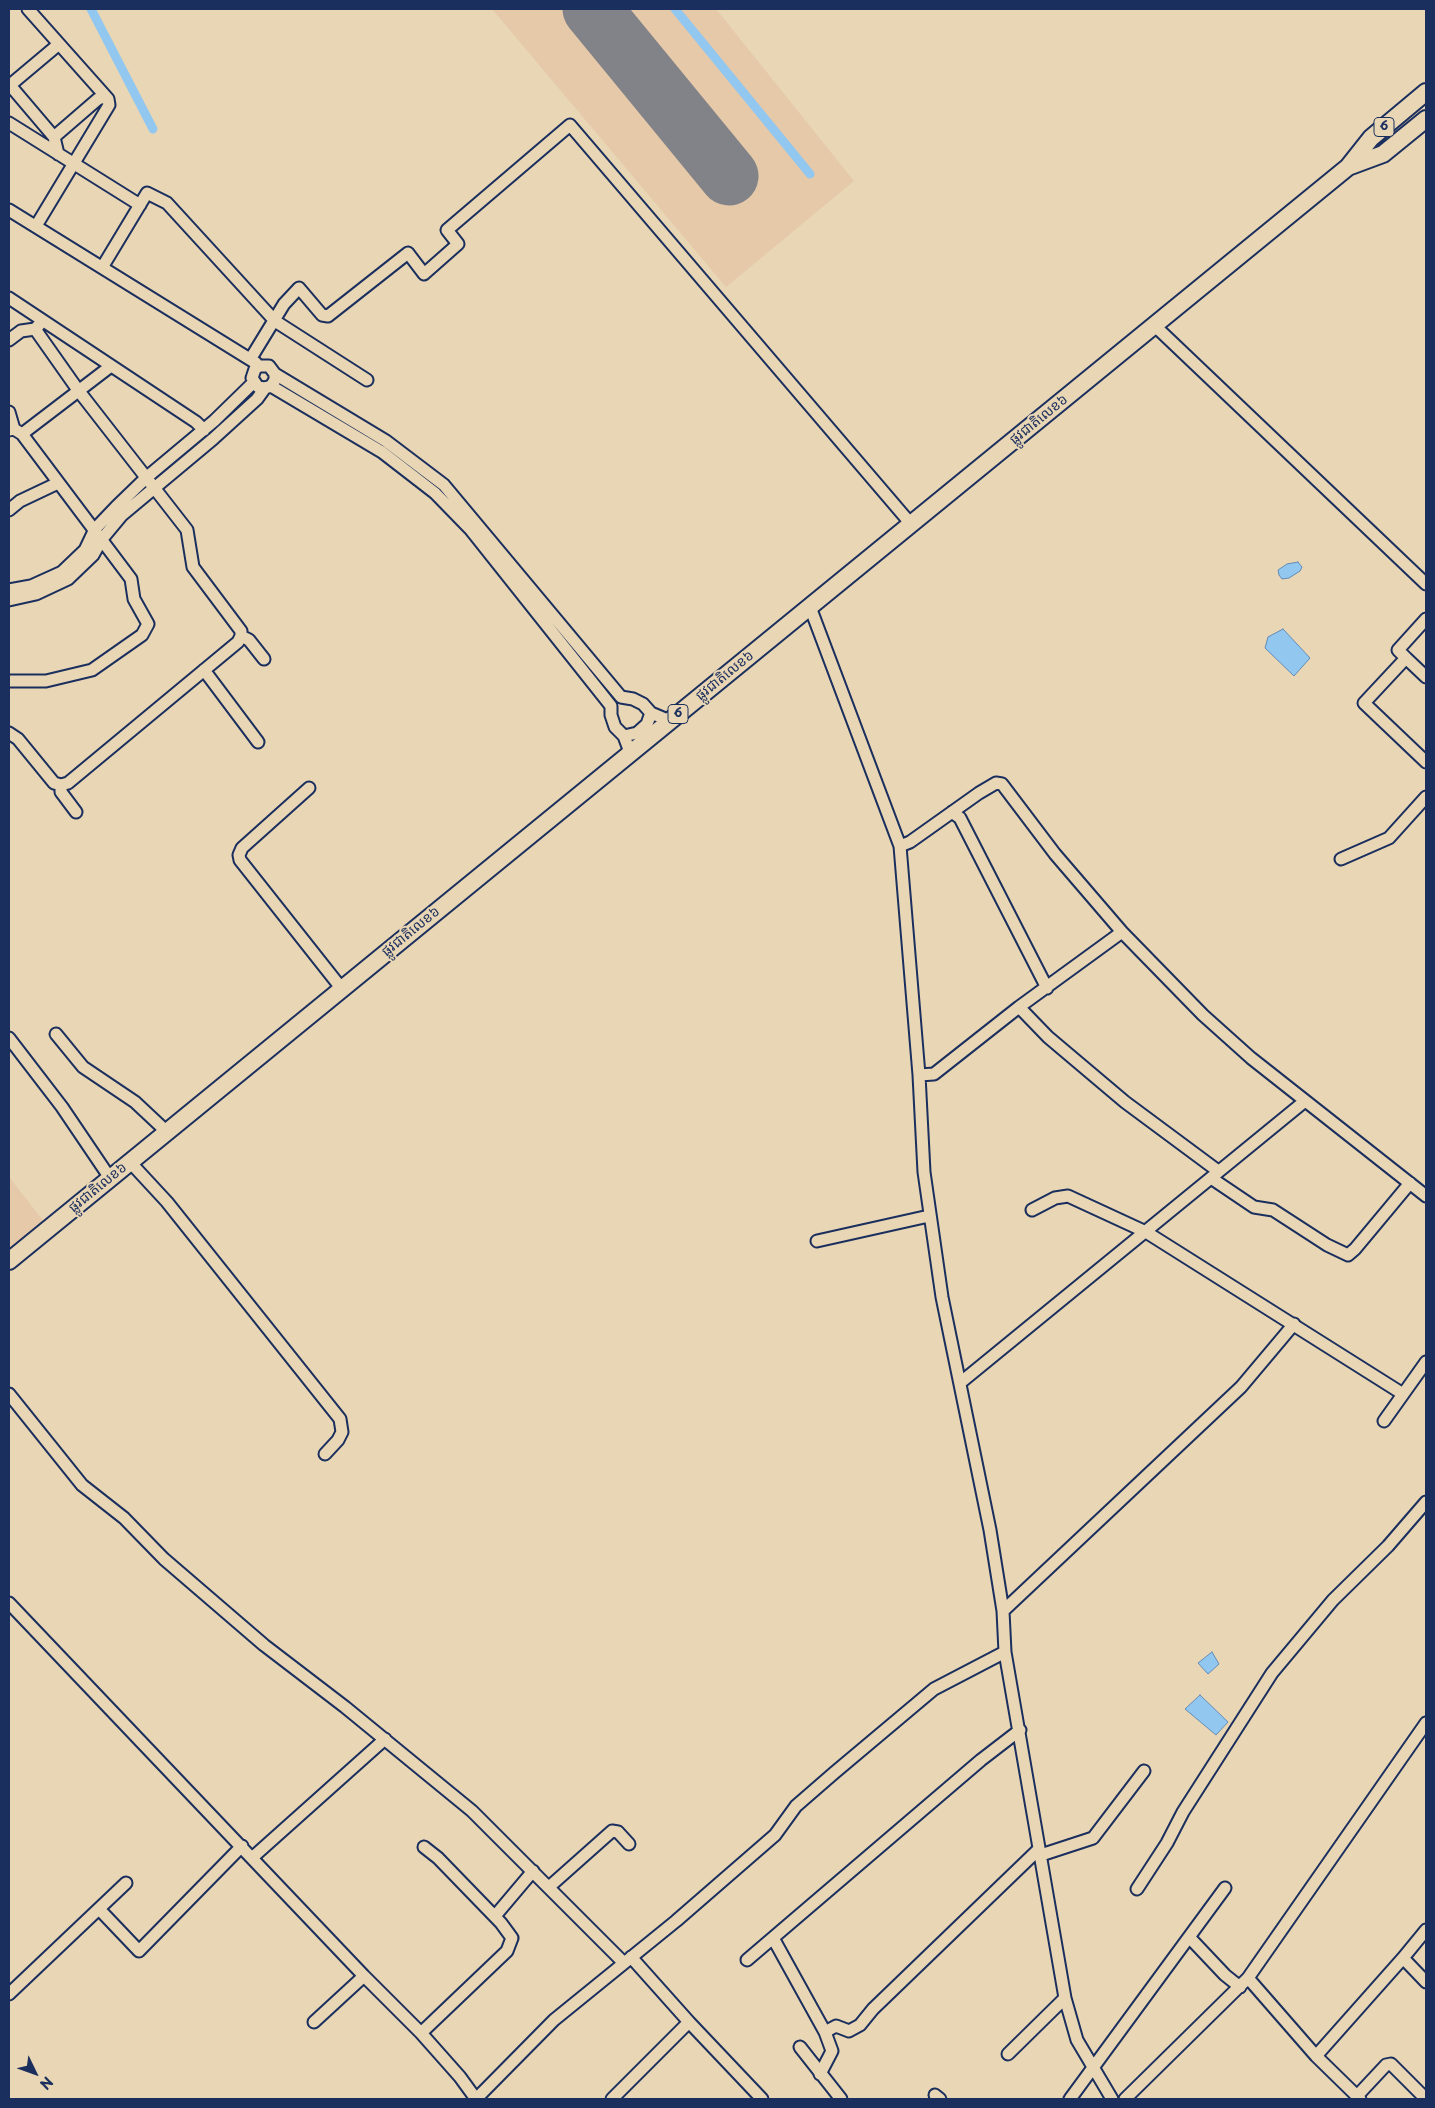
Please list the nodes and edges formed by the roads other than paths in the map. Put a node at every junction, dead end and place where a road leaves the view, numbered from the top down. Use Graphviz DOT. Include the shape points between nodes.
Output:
graph roads {
  1 [pos="28,9"];
  2 [pos="58,44"];
  3 [pos="9,86"];
  4 [pos="1426,94"];
  5 [pos="108,99"];
  6 [pos="1426,119"];
  7 [pos="9,123"];
  8 [pos="54,137"];
  9 [pos="58,154"];
  10 [pos="73,163"];
  11 [pos="1348,167"];
  12 [pos="140,205"];
  13 [pos="9,210"];
  14 [pos="36,226"];
  15 [pos="103,266"];
  16 [pos="9,298"];
  17 [pos="43,319"];
  18 [pos="274,321"];
  19 [pos="1154,325"];
  20 [pos="35,329"];
  21 [pos="9,340"];
  22 [pos="255,362"];
  23 [pos="111,366"];
  24 [pos="275,374"];
  25 [pos="367,380"];
  26 [pos="254,382"];
  27 [pos="268,387"];
  28 [pos="78,390"];
  29 [pos="9,412"];
  30 [pos="204,430"];
  31 [pos="15,431"];
  32 [pos="146,476"];
  33 [pos="58,483"];
  34 [pos="155,489"];
  35 [pos="440,489"];
  36 [pos="9,510"];
  37 [pos="911,524"];
  38 [pos="95,528"];
  39 [pos="102,539"];
  40 [pos="1426,584"];
  41 [pos="9,590"];
  42 [pos="9,600"];
  43 [pos="810,607"];
  44 [pos="1426,619"];
  45 [pos="241,636"];
  46 [pos="1406,658"];
  47 [pos="264,659"];
  48 [pos="204,670"];
  49 [pos="1426,677"];
  50 [pos="9,681"];
  51 [pos="651,713"];
  52 [pos="670,721"];
  53 [pos="624,736"];
  54 [pos="12,740"];
  55 [pos="258,742"];
  56 [pos="630,752"];
  57 [pos="1426,762"];
  58 [pos="61,785"];
  59 [pos="309,788"];
  60 [pos="1426,796"];
  61 [pos="76,812"];
  62 [pos="952,812"];
  63 [pos="900,846"];
  64 [pos="1341,859"];
  65 [pos="1122,932"];
  66 [pos="1047,988"];
  67 [pos="342,989"];
  68 [pos="1019,1007"];
  69 [pos="56,1034"];
  70 [pos="9,1038"];
  71 [pos="919,1075"];
  72 [pos="1304,1101"];
  73 [pos="167,1132"];
  74 [pos="130,1162"];
  75 [pos="1215,1174"];
  76 [pos="110,1178"];
  77 [pos="1410,1184"];
  78 [pos="1426,1196"];
  79 [pos="1032,1210"];
  80 [pos="929,1216"];
  81 [pos="1146,1232"];
  82 [pos="817,1241"];
  83 [pos="9,1261"];
  84 [pos="1294,1324"];
  85 [pos="1426,1362"];
  86 [pos="960,1383"];
  87 [pos="9,1394"];
  88 [pos="1403,1394"];
  89 [pos="1384,1421"];
  90 [pos="325,1454"];
  91 [pos="1426,1502"];
  92 [pos="9,1603"];
  93 [pos="1003,1611"];
  94 [pos="1005,1652"];
  95 [pos="1426,1723"];
  96 [pos="1020,1730"];
  97 [pos="385,1740"];
  98 [pos="1144,1772"];
  99 [pos="629,1844"];
  100 [pos="242,1846"];
  101 [pos="424,1847"];
  102 [pos="1040,1852"];
  103 [pos="253,1858"];
  104 [pos="533,1871"];
  105 [pos="126,1883"];
  106 [pos="550,1887"];
  107 [pos="1224,1888"];
  108 [pos="1137,1889"];
  109 [pos="99,1909"];
  110 [pos="495,1916"];
  111 [pos="1426,1930"];
  112 [pos="773,1938"];
  113 [pos="1190,1938"];
  114 [pos="1403,1958"];
  115 [pos="628,1960"];
  116 [pos="747,1960"];
  117 [pos="364,1976"];
  118 [pos="1248,1978"];
  119 [pos="1426,1982"];
  120 [pos="1240,1987"];
  121 [pos="9,1994"];
  122 [pos="1065,1998"];
  123 [pos="314,2022"];
  124 [pos="689,2022"];
  125 [pos="825,2032"];
  126 [pos="421,2033"];
  127 [pos="800,2047"];
  128 [pos="1008,2054"];
  129 [pos="1316,2056"];
  130 [pos="1092,2068"];
  131 [pos="820,2074"];
  132 [pos="1358,2098"];
  133 [pos="476,2099"];
  134 [pos="612,2099"];
  135 [pos="762,2099"];
  136 [pos="841,2099"];
  137 [pos="1070,2099"];
  138 [pos="1112,2099"];
  139 [pos="1125,2099"];
  140 [pos="1426,2099"];
  1 -- 2 [label="street"];
  2 -- 3 [label="street"];
  2 -- 5 [label="street"];
  3 -- 8 [label="street"];
  4 -- 11 [label="highway, ផ្លូវជាតិលេខ៦ / 6" via="1371,138"];
  5 -- 8 [label="street" via="98,99"];
  5 -- 10 [label="street" via="109,105"];
  6 -- 11 [label="highway, ផ្លូវជាតិលេខ៦ / 6" via="1383,154"];
  7 -- 9 [label="street"];
  8 -- 9 [label="street"];
  9 -- 10 [label="street"];
  10 -- 12 [label="street"];
  10 -- 14 [label="street"];
  11 -- 19 [label="highway, ផ្លូវជាតិលេខ៦ / 6"];
  12 -- 15 [label="street"];
  12 -- 18 [label="street" via="147,193 167,203"];
  13 -- 14 [label="street"];
  14 -- 15 [label="street"];
  15 -- 22 [label="street"];
  16 -- 17 [label="street"];
  17 -- 20 [label="street"];
  17 -- 23 [label="street"];
  18 -- 22 [label="street"];
  18 -- 25 [label="street"];
  18 -- 37 [label="street" via="299,288 322,315 328,316 408,253 424,274 458,244 447,230 570,126"];
  19 -- 37 [label="highway, ផ្លូវជាតិលេខ៦ / 6"];
  19 -- 40 [label="street"];
  20 -- 21 [label="street" via="21,331"];
  20 -- 28 [label="street"];
  22 -- 24 [label="street" via="269,366"];
  22 -- 26 [label="street"];
  23 -- 28 [label="street"];
  23 -- 30 [label="street"];
  24 -- 27 [label="street" via="275,380"];
  24 -- 35 [label="street" via="386,442"];
  26 -- 27 [label="street" via="258,387"];
  26 -- 30 [label="street"];
  27 -- 34 [label="street"];
  27 -- 35 [label="street"];
  28 -- 31 [label="street"];
  28 -- 32 [label="street"];
  29 -- 31 [label="street"];
  30 -- 32 [label="street"];
  31 -- 33 [label="street"];
  32 -- 34 [label="street"];
  32 -- 38 [label="street"];
  33 -- 36 [label="street" via="20,501"];
  33 -- 38 [label="street"];
  34 -- 39 [label="street" via="122,515"];
  34 -- 45 [label="street" via="187,530 192,567 241,631"];
  35 -- 51 [label="street" via="621,697 633,699"];
  35 -- 53 [label="street" via="612,706 615,727"];
  37 -- 43 [label="highway, ផ្លូវជាតិលេខ៦ / 6"];
  38 -- 39 [label="street"];
  38 -- 41 [label="street" via="85,550 62,572 31,586"];
  39 -- 42 [label="street" via="93,555 68,579 36,594"];
  39 -- 50 [label="street" via="131,579 134,599 148,624 142,635 92,670 46,681"];
  43 -- 52 [label="highway, ផ្លូវជាតិលេខ៦ / 6"];
  43 -- 63 [label="street"];
  44 -- 46 [label="street" via="1398,650"];
  45 -- 47 [label="street" via="249,640"];
  45 -- 48 [label="street"];
  46 -- 49 [label="street"];
  46 -- 57 [label="street" via="1364,703"];
  48 -- 55 [label="street"];
  48 -- 58 [label="street" via="68,783"];
  51 -- 52 [label="street"];
  51 -- 53 [label="street" via="647,724"];
  52 -- 56 [label="highway, ផ្លូវជាតិលេខ៦ / 6"];
  53 -- 56 [label="street"];
  54 -- 58 [label="street" via="54,783"];
  56 -- 67 [label="highway, ផ្លូវជាតិលេខ៦ / 6"];
  58 -- 61 [label="street" via="61,792"];
  59 -- 67 [label="street" via="239,854 240,860"];
  60 -- 64 [label="street" via="1389,838"];
  62 -- 63 [label="street"];
  62 -- 65 [label="street" via="996,783 1002,784 1055,854"];
  62 -- 66 [label="street" via="960,818"];
  63 -- 71 [label="street"];
  65 -- 66 [label="street"];
  65 -- 72 [label="street" via="1210,1021"];
  66 -- 68 [label="street"];
  67 -- 73 [label="highway, ផ្លូវជាតិលេខ៦ / 6"];
  68 -- 71 [label="street" via="934,1074"];
  68 -- 75 [label="street" via="1048,1037"];
  69 -- 73 [label="street" via="83,1067 135,1102"];
  70 -- 76 [label="street" via="62,1107"];
  71 -- 80 [label="street"];
  72 -- 75 [label="street"];
  72 -- 77 [label="street"];
  73 -- 74 [label="highway, ផ្លូវជាតិលេខ៦ / 6"];
  74 -- 76 [label="highway, ផ្លូវជាតិលេខ៦ / 6"];
  74 -- 90 [label="street" via="167,1202 340,1419 342,1432"];
  75 -- 77 [label="street" via="1254,1207 1273,1210 1348,1255"];
  75 -- 81 [label="street"];
  76 -- 83 [label="highway, ផ្លូវជាតិលេខ៦ / 6"];
  77 -- 78 [label="street"];
  79 -- 81 [label="street" via="1055,1198 1068,1196"];
  80 -- 82 [label="street"];
  80 -- 86 [label="street"];
  81 -- 84 [label="street"];
  81 -- 86 [label="street"];
  84 -- 88 [label="street"];
  84 -- 93 [label="street" via="1241,1387"];
  85 -- 88 [label="street"];
  86 -- 93 [label="street"];
  87 -- 97 [label="street" via="82,1485 124,1518 164,1559 264,1645"];
  88 -- 89 [label="street"];
  91 -- 108 [label="street" via="1334,1600 1272,1673"];
  92 -- 100 [label="street"];
  93 -- 94 [label="street"];
  94 -- 96 [label="street"];
  94 -- 115 [label="street" via="934,1690 796,1806 775,1835"];
  95 -- 118 [label="street"];
  96 -- 102 [label="street"];
  96 -- 112 [label="street"];
  97 -- 103 [label="street"];
  97 -- 104 [label="street" via="472,1811"];
  98 -- 102 [label="street" via="1093,1838"];
  99 -- 106 [label="street" via="618,1832 612,1831"];
  100 -- 103 [label="street"];
  100 -- 109 [label="street" via="139,1951"];
  101 -- 110 [label="street"];
  102 -- 122 [label="street"];
  102 -- 125 [label="street" via="873,2009 860,2025 849,2031 836,2026"];
  103 -- 117 [label="street"];
  104 -- 106 [label="street"];
  104 -- 110 [label="street"];
  105 -- 109 [label="street"];
  106 -- 115 [label="street"];
  107 -- 113 [label="street"];
  109 -- 121 [label="street"];
  110 -- 126 [label="street" via="512,1938 507,1950"];
  111 -- 114 [label="street"];
  112 -- 116 [label="street"];
  112 -- 125 [label="street"];
  113 -- 120 [label="street"];
  113 -- 130 [label="street"];
  114 -- 119 [label="street"];
  114 -- 129 [label="street"];
  115 -- 124 [label="street"];
  115 -- 133 [label="street" via="554,2020"];
  117 -- 123 [label="street"];
  117 -- 126 [label="street"];
  118 -- 120 [label="street"];
  118 -- 129 [label="street"];
  120 -- 139 [label="street"];
  122 -- 128 [label="street"];
  122 -- 130 [label="street" via="1077,2040"];
  124 -- 134 [label="street"];
  124 -- 135 [label="street"];
  125 -- 131 [label="street" via="832,2051"];
  126 -- 133 [label="street"];
  127 -- 131 [label="street"];
  129 -- 132 [label="street"];
  130 -- 137 [label="street"];
  130 -- 138 [label="street"];
  131 -- 136 [label="street"];
  132 -- 140 [label="street" via="1386,2065 1391,2064"];
}
